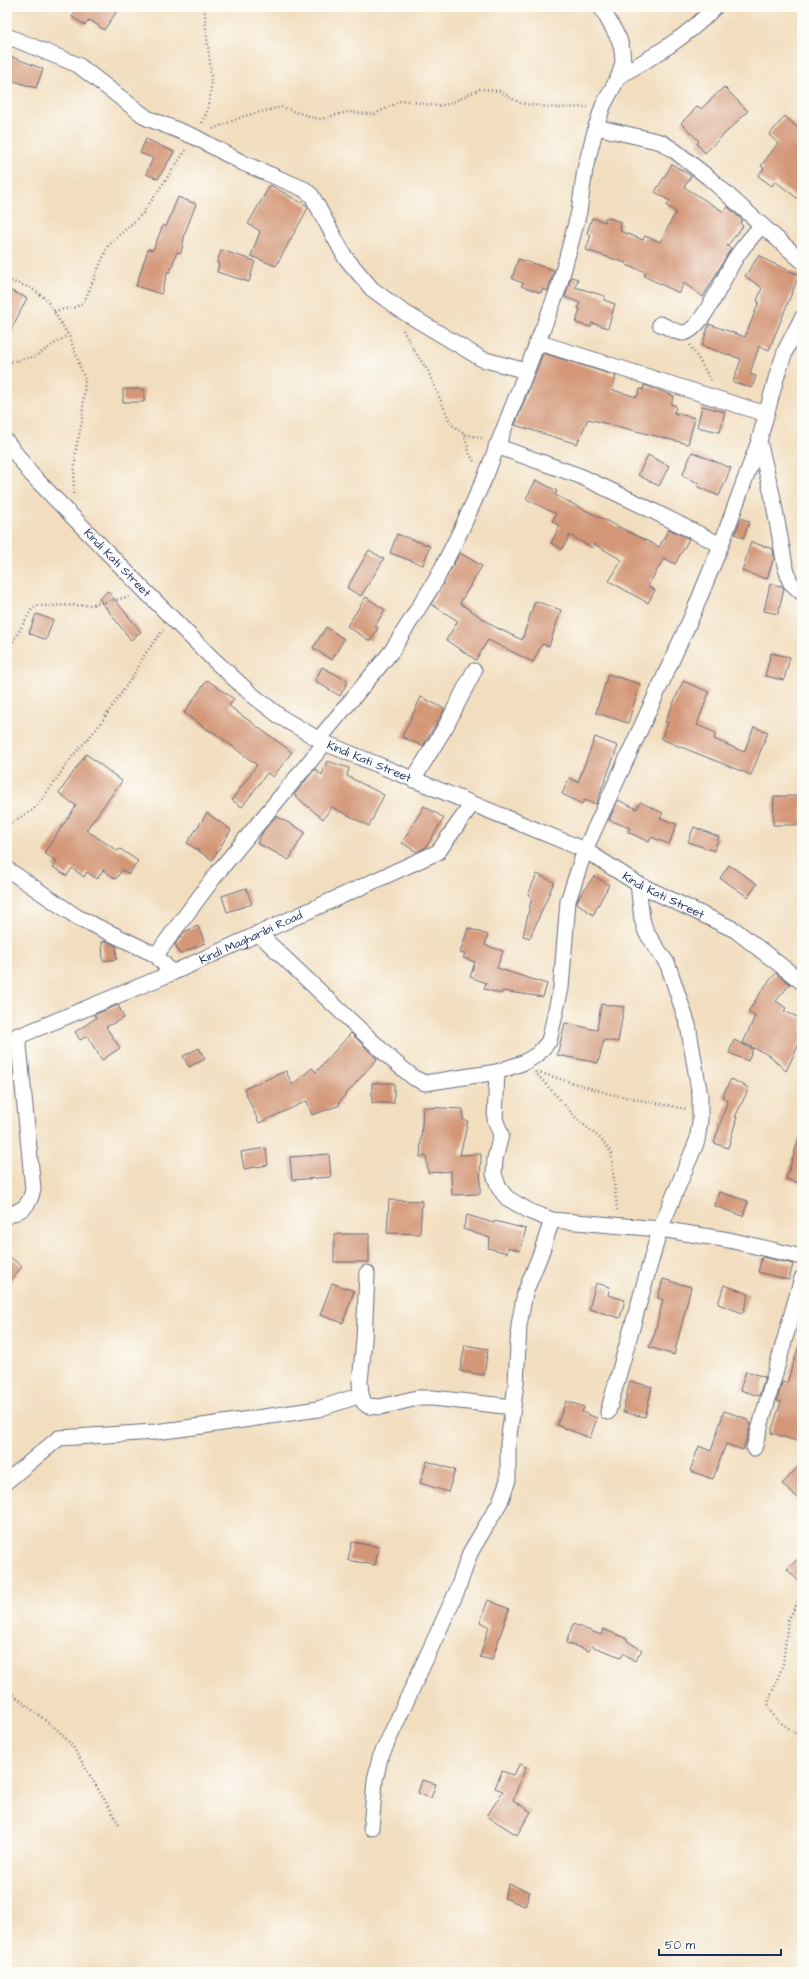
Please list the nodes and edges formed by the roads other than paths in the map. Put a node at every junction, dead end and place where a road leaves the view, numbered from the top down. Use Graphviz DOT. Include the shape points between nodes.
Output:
graph roads {
  1 [pos="601,7"];
  2 [pos="715,7"];
  3 [pos="7,36"];
  4 [pos="619,76"];
  5 [pos="596,127"];
  6 [pos="761,226"];
  7 [pos="802,261"];
  8 [pos="802,318"];
  9 [pos="660,324"];
  10 [pos="537,342"];
  11 [pos="526,371"];
  12 [pos="766,414"];
  13 [pos="759,441"];
  14 [pos="7,442"];
  15 [pos="497,444"];
  16 [pos="721,545"];
  17 [pos="802,593"];
  18 [pos="474,671"];
  19 [pos="322,741"];
  20 [pos="414,780"];
  21 [pos="472,804"];
  22 [pos="585,850"];
  23 [pos="7,869"];
  24 [pos="638,884"];
  25 [pos="258,933"];
  26 [pos="156,955"];
  27 [pos="172,973"];
  28 [pos="802,982"];
  29 [pos="13,1038"];
  30 [pos="497,1072"];
  31 [pos="7,1216"];
  32 [pos="552,1220"];
  33 [pos="660,1229"];
  34 [pos="802,1256"];
  35 [pos="367,1273"];
  36 [pos="802,1278"];
  37 [pos="361,1395"];
  38 [pos="513,1407"];
  39 [pos="608,1412"];
  40 [pos="754,1448"];
  41 [pos="7,1481"];
  42 [pos="371,1828"];
  1 -- 4 [label="street" via="619,39 622,50 623,62"];
  2 -- 4 [label="street" via="656,56"];
  3 -- 11 [label="street" via="78,65 148,118 196,136 244,163 304,188 312,196 345,257 372,289 402,311 482,359"];
  4 -- 5 [label="street" via="602,106"];
  5 -- 6 [label="street" via="661,142 694,165"];
  5 -- 10 [label="street" via="585,169 579,212 559,287"];
  6 -- 7 [label="street"];
  6 -- 9 [label="street" via="734,260 703,316 690,330 682,333"];
  8 -- 12 [label="street" via="786,349"];
  10 -- 11 [label="street"];
  10 -- 12 [label="street"];
  11 -- 15 [label="street"];
  12 -- 13 [label="street"];
  13 -- 16 [label="street"];
  13 -- 17 [label="street" via="785,565 790,582"];
  14 -- 19 [label="street, Kindi Kati Street" via="31,474 147,593 251,694 282,718"];
  15 -- 16 [label="street" via="580,476"];
  15 -- 19 [label="street" via="486,475 436,580 391,652"];
  16 -- 22 [label="street"];
  18 -- 20 [label="street"];
  19 -- 20 [label="street, Kindi Kati Street"];
  19 -- 26 [label="street"];
  20 -- 21 [label="street, Kindi Kati Street"];
  21 -- 22 [label="street, Kindi Kati Street"];
  21 -- 25 [label="street, Kindi Magharibi Road" via="438,852"];
  22 -- 24 [label="street, Kindi Kati Street"];
  22 -- 30 [label="street" via="568,901 561,988 549,1041 530,1067"];
  23 -- 26 [label="street" via="77,917"];
  24 -- 28 [label="street, Kindi Kati Street" via="735,930"];
  24 -- 33 [label="street" via="646,932 668,965 688,1025 700,1096 698,1141"];
  25 -- 27 [label="street, Kindi Magharibi Road"];
  25 -- 30 [label="street" via="414,1078 434,1082"];
  26 -- 27 [label="street"];
  27 -- 29 [label="street, Kindi Magharibi Road"];
  29 -- 31 [label="street" via="33,1189 28,1205"];
  30 -- 32 [label="street" via="495,1120 501,1135 495,1159 495,1180 507,1198 531,1212"];
  32 -- 33 [label="street"];
  32 -- 38 [label="street" via="525,1293 519,1325"];
  33 -- 34 [label="street" via="729,1240"];
  33 -- 39 [label="street"];
  35 -- 37 [label="street"];
  36 -- 40 [label="street"];
  37 -- 38 [label="street" via="364,1403 373,1407 417,1398 433,1398"];
  37 -- 41 [label="street" via="318,1409 202,1426 155,1432 59,1438"];
  38 -- 42 [label="street" via="508,1443 508,1480 500,1502 470,1553 457,1591 380,1758 375,1780"];
}
